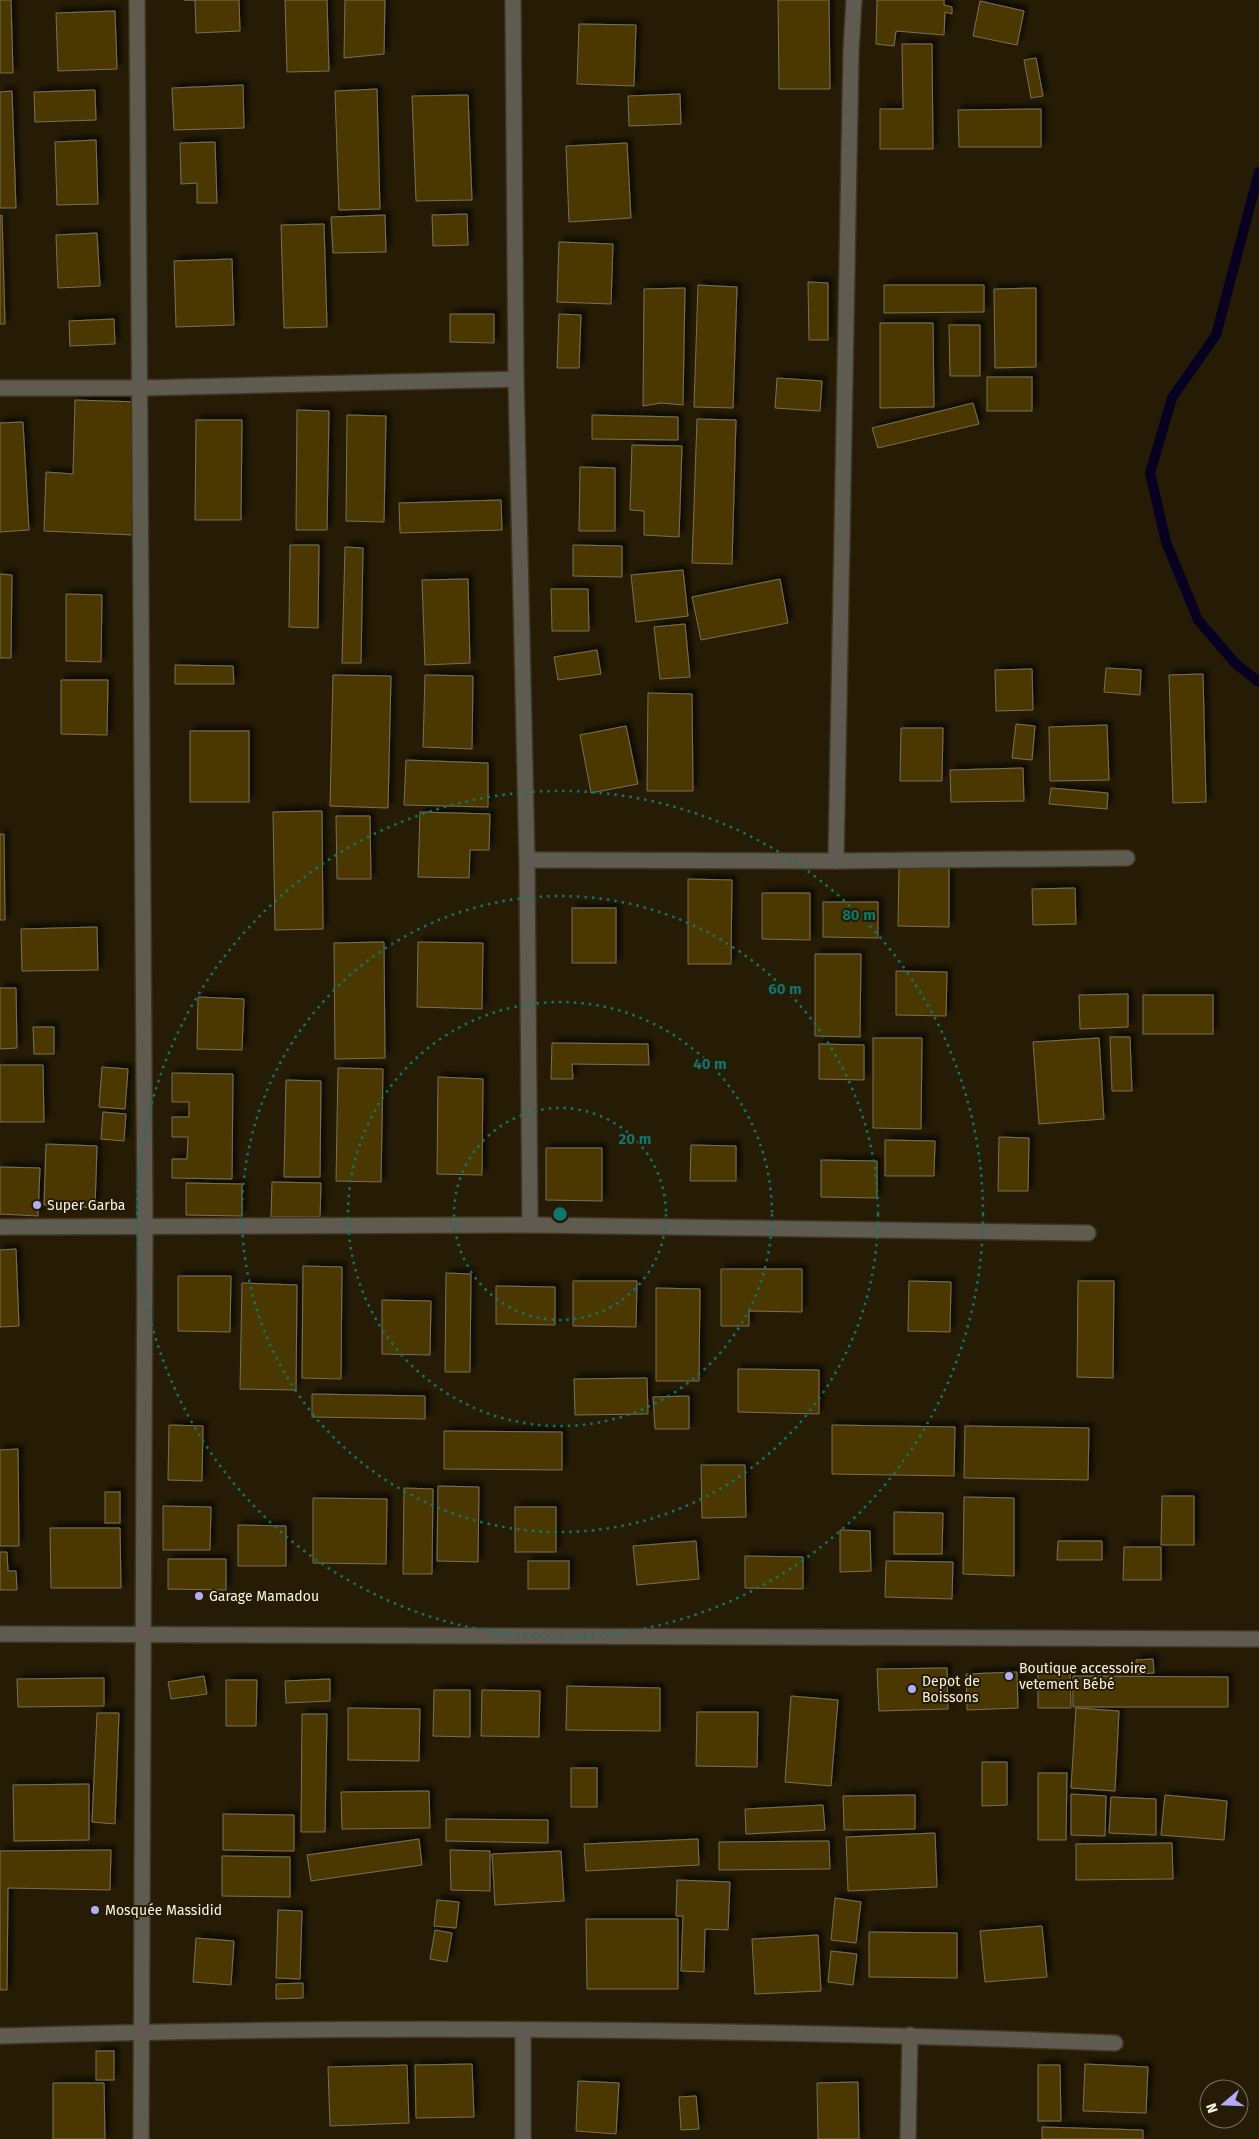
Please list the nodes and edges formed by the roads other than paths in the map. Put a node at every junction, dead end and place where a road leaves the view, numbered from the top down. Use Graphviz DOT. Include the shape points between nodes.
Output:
graph roads {
  1 [pos="137,0"];
  2 [pos="513,0"];
  3 [pos="854,0"];
  4 [pos="516,379"];
  5 [pos="0,388"];
  6 [pos="141,388"];
  7 [pos="1127,858"];
  8 [pos="527,860"];
  9 [pos="836,861"];
  10 [pos="530,1224"];
  11 [pos="145,1226"];
  12 [pos="0,1227"];
  13 [pos="1088,1233"];
  14 [pos="144,1633"];
  15 [pos="0,1634"];
  16 [pos="1259,1639"];
  17 [pos="523,2030"];
  18 [pos="142,2032"];
  19 [pos="910,2035"];
  20 [pos="0,2036"];
  21 [pos="1115,2043"];
  22 [pos="141,2139"];
  23 [pos="523,2139"];
  24 [pos="908,2139"];
  1 -- 6 [label="street"];
  2 -- 4 [label="street"];
  3 -- 9 [label="street"];
  4 -- 6 [label="street"];
  4 -- 8 [label="street"];
  5 -- 6 [label="street"];
  6 -- 11 [label="street"];
  7 -- 9 [label="street"];
  8 -- 9 [label="street"];
  8 -- 10 [label="street"];
  10 -- 11 [label="street"];
  10 -- 13 [label="street"];
  11 -- 12 [label="street"];
  11 -- 14 [label="street"];
  14 -- 15 [label="street"];
  14 -- 16 [label="street"];
  14 -- 18 [label="street"];
  17 -- 18 [label="street"];
  17 -- 19 [label="street"];
  17 -- 23 [label="street"];
  18 -- 20 [label="street"];
  18 -- 22 [label="street"];
  19 -- 21 [label="street"];
  19 -- 24 [label="street"];
}
